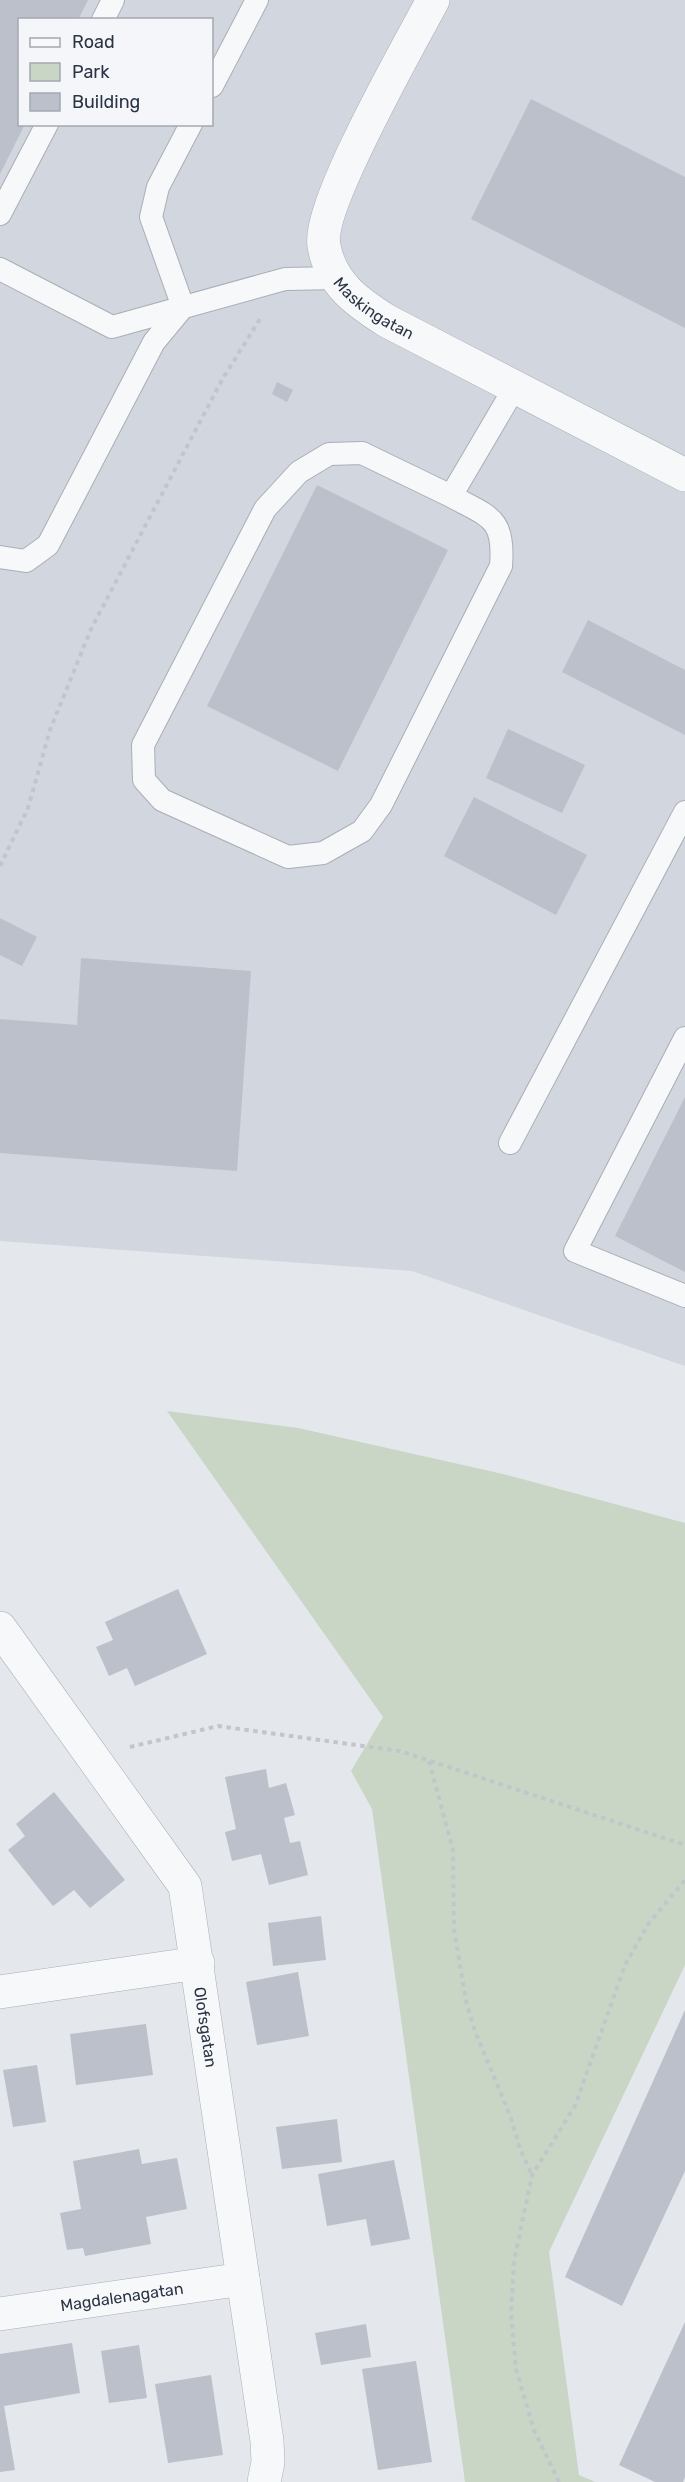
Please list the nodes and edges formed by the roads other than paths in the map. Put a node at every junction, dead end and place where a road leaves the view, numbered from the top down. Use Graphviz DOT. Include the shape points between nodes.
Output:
graph roads {
  1 [pos="113,0"];
  2 [pos="257,0"];
  3 [pos="433,0"];
  4 [pos="104,18"];
  5 [pos="213,84"];
  6 [pos="46,126"];
  7 [pos="190,126"];
  8 [pos="0,214"];
  9 [pos="0,269"];
  10 [pos="337,278"];
  11 [pos="183,307"];
  12 [pos="515,387"];
  13 [pos="685,475"];
  14 [pos="451,496"];
  15 [pos="0,557"];
  16 [pos="685,812"];
  17 [pos="685,1038"];
  18 [pos="510,1143"];
  19 [pos="685,1296"];
  20 [pos="0,1628"];
  21 [pos="198,1963"];
  22 [pos="0,1992"];
  23 [pos="243,2279"];
  24 [pos="0,2314"];
  25 [pos="264,2482"];
  1 -- 4 [label="lane"];
  2 -- 5 [label="lane"];
  3 -- 10 [label="street, Maskingatan" via="339,184 325,220 324,246"];
  6 -- 8 [label="lane"];
  7 -- 11 [label="lane" via="158,187 151,217"];
  9 -- 11 [label="lane" via="112,327"];
  10 -- 11 [label="lane" via="285,279"];
  10 -- 12 [label="street, Maskingatan" via="354,300 387,321"];
  11 -- 15 [label="lane" via="154,342 48,545 26,561"];
  12 -- 13 [label="street, Maskingatan"];
  12 -- 14 [label="lane"];
  14 -- 14 [label="lane" via="362,453 329,454 299,472 265,509 143,745 144,780 162,800 288,857 323,853 362,831 381,805 501,566 503,539 490,517"];
  16 -- 18 [label="lane"];
  17 -- 19 [label="lane" via="575,1251"];
  20 -- 21 [label="street, Olofsgatan" via="185,1886"];
  21 -- 22 [label="street"];
  21 -- 23 [label="street, Olofsgatan"];
  23 -- 24 [label="street, Magdalenagatan"];
  23 -- 25 [label="street, Olofsgatan" via="267,2441"];
}
